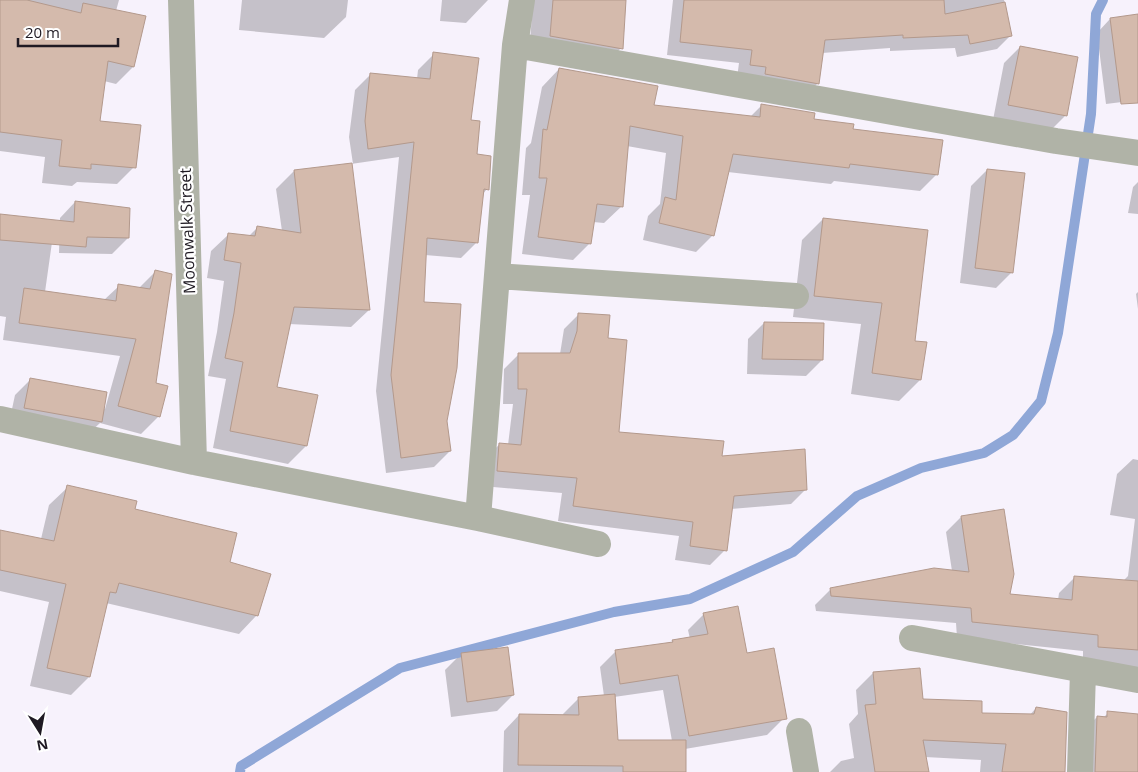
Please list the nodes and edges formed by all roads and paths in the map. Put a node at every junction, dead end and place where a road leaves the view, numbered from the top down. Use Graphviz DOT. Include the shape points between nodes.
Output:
graph roads {
  1 [pos="182,0"];
  2 [pos="522,0"];
  3 [pos="515,45"];
  4 [pos="1133,152"];
  5 [pos="497,276"];
  6 [pos="796,296"];
  7 [pos="0,419"];
  8 [pos="194,462"];
  9 [pos="478,518"];
  10 [pos="598,544"];
  11 [pos="912,638"];
  12 [pos="1083,671"];
  13 [pos="1138,680"];
  14 [pos="799,731"];
  15 [pos="806,772"];
  16 [pos="1080,772"];
  1 -- 8 [label="street, Moonwalk Street"];
  2 -- 3 [label="street"];
  3 -- 4 [label="street"];
  3 -- 5 [label="street"];
  5 -- 6 [label="street"];
  5 -- 9 [label="street"];
  7 -- 8 [label="street"];
  8 -- 9 [label="street"];
  9 -- 10 [label="street"];
  11 -- 12 [label="street"];
  12 -- 13 [label="street"];
  12 -- 16 [label="street"];
  14 -- 15 [label="street"];
}
